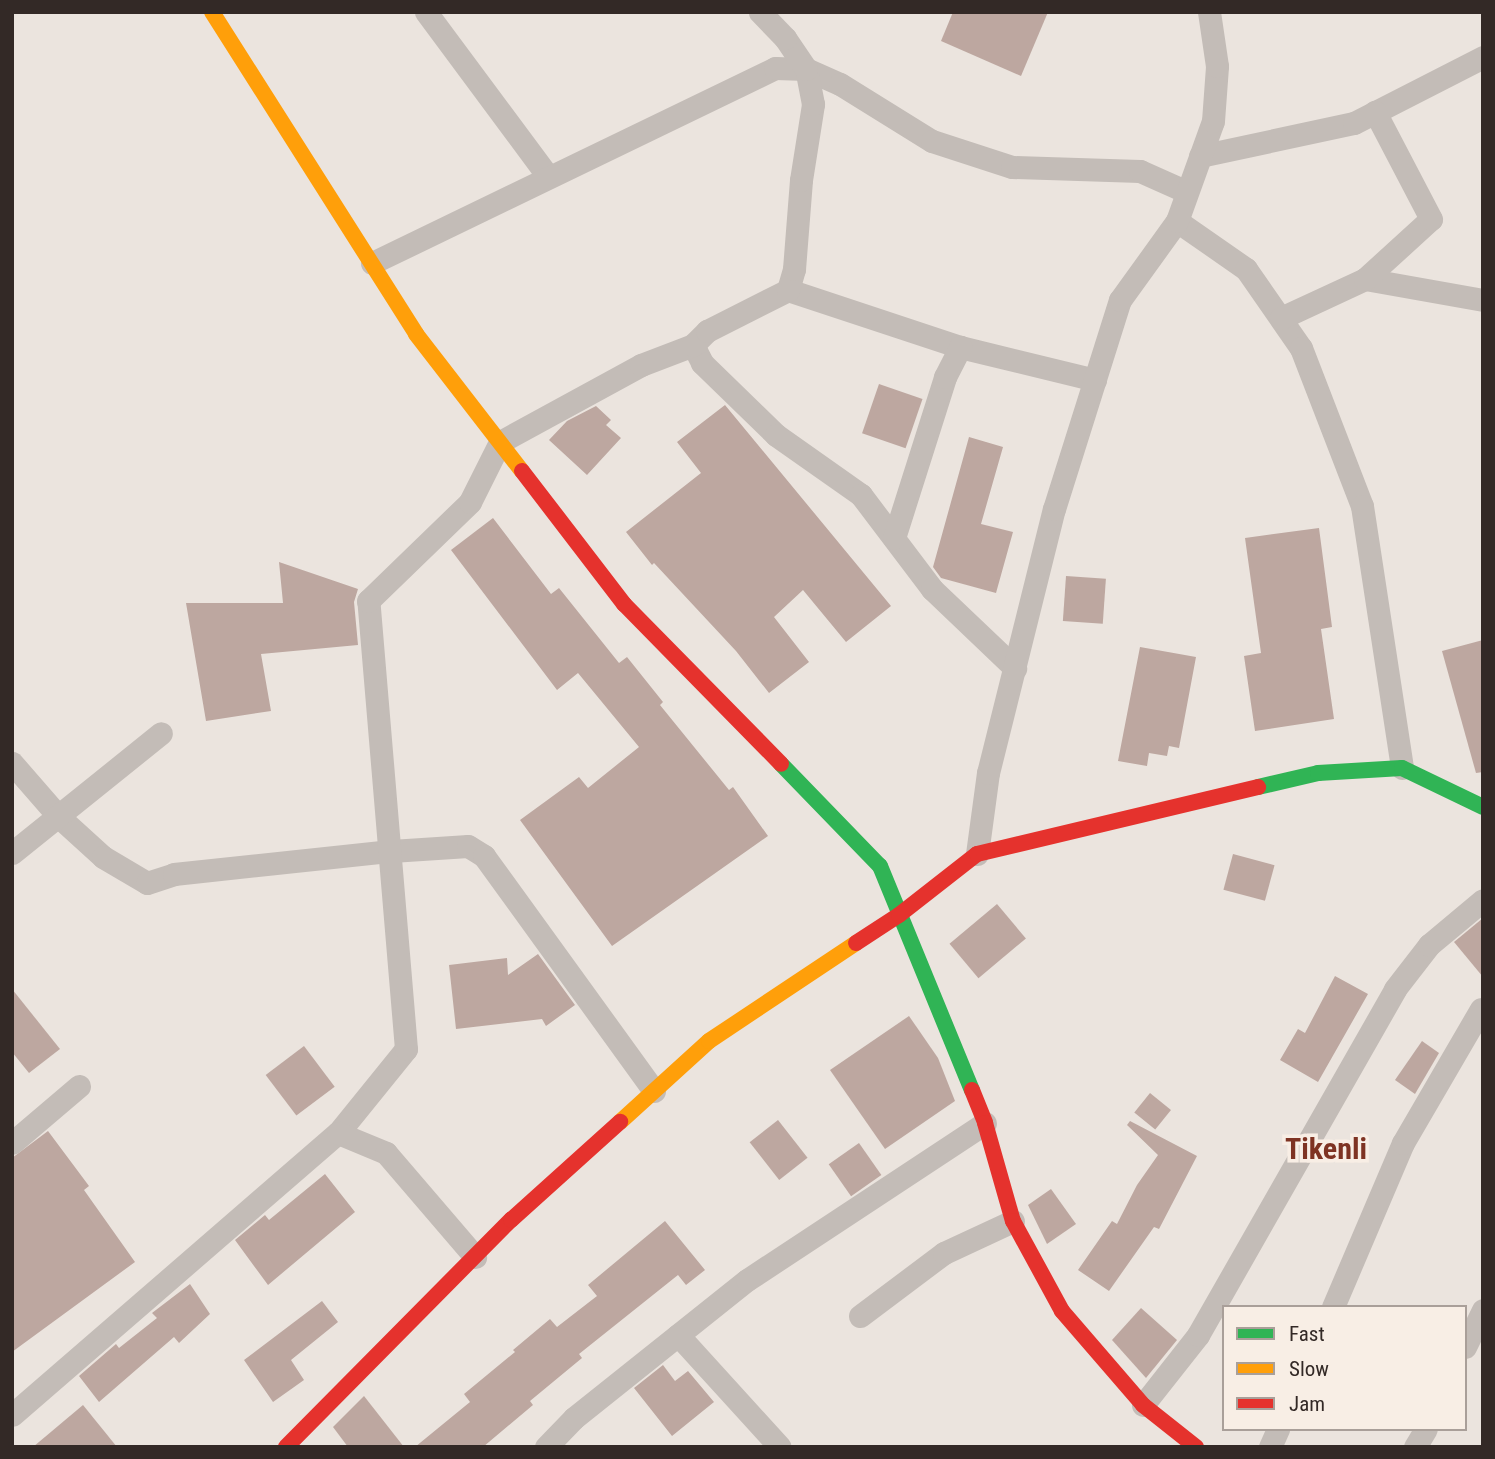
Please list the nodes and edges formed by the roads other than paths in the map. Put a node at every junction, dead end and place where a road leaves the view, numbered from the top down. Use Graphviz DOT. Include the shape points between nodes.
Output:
graph roads {
  1 [pos="212,12"];
  2 [pos="426,12"];
  3 [pos="760,12"];
  4 [pos="1209,12"];
  5 [pos="1483,57"];
  6 [pos="806,69"];
  7 [pos="1375,112"];
  8 [pos="1199,156"];
  9 [pos="548,176"];
  10 [pos="1187,192"];
  11 [pos="1177,221"];
  12 [pos="372,263"];
  13 [pos="1365,279"];
  14 [pos="788,289"];
  15 [pos="1483,300"];
  16 [pos="1281,318"];
  17 [pos="693,345"];
  18 [pos="960,347"];
  19 [pos="1095,380"];
  20 [pos="501,443"];
  21 [pos="894,538"];
  22 [pos="1015,668"];
  23 [pos="161,733"];
  24 [pos="12,764"];
  25 [pos="1402,768"];
  26 [pos="1483,807"];
  27 [pos="58,816"];
  28 [pos="391,851"];
  29 [pos="12,853"];
  30 [pos="977,854"];
  31 [pos="1483,901"];
  32 [pos="899,915"];
  33 [pos="1481,1009"];
  34 [pos="79,1086"];
  35 [pos="654,1091"];
  36 [pos="985,1123"];
  37 [pos="338,1133"];
  38 [pos="12,1143"];
  39 [pos="1013,1220"];
  40 [pos="475,1257"];
  41 [pos="1335,1305"];
  42 [pos="1483,1310"];
  43 [pos="860,1316"];
  44 [pos="678,1335"];
  45 [pos="1467,1343"];
  46 [pos="1143,1405"];
  47 [pos="12,1415"];
  48 [pos="1277,1431"];
  49 [pos="1425,1431"];
  50 [pos="286,1447"];
  51 [pos="546,1447"];
  52 [pos="780,1447"];
  53 [pos="1196,1447"];
  54 [pos="1270,1447"];
  55 [pos="1415,1447"];
  1 -- 12 [label="street"];
  2 -- 9 [label="street"];
  3 -- 6 [label="street"];
  4 -- 8 [label="street" via="1217,66 1213,121"];
  5 -- 7 [label="street"];
  6 -- 9 [label="street" via="775,68"];
  6 -- 10 [label="street" via="840,84 932,141 1012,167 1140,171"];
  6 -- 14 [label="street" via="813,104"];
  7 -- 8 [label="street" via="1354,123"];
  7 -- 13 [label="street" via="1431,219"];
  8 -- 10 [label="street"];
  9 -- 12 [label="street"];
  10 -- 11 [label="street"];
  11 -- 16 [label="street" via="1246,269"];
  11 -- 19 [label="street" via="1120,300"];
  12 -- 20 [label="street" via="416,334"];
  13 -- 15 [label="street"];
  13 -- 16 [label="street"];
  14 -- 17 [label="street" via="707,331"];
  14 -- 18 [label="street"];
  16 -- 25 [label="street" via="1301,348 1362,506"];
  17 -- 20 [label="street" via="641,365"];
  17 -- 21 [label="street" via="702,363 776,435 861,495"];
  18 -- 19 [label="street"];
  18 -- 21 [label="street" via="945,377"];
  19 -- 22 [label="street" via="1054,509"];
  20 -- 28 [label="street" via="470,502 368,601"];
  20 -- 32 [label="street" via="624,604 880,866"];
  21 -- 22 [label="street" via="932,589"];
  22 -- 30 [label="street" via="988,773"];
  23 -- 27 [label="street"];
  24 -- 27 [label="street"];
  25 -- 26 [label="street"];
  25 -- 30 [label="street" via="1318,773"];
  27 -- 28 [label="street" via="103,857 147,883 174,874"];
  27 -- 29 [label="street"];
  28 -- 35 [label="street" via="468,846 484,856"];
  28 -- 37 [label="street" via="406,1049"];
  30 -- 32 [label="street"];
  31 -- 46 [label="street" via="1429,946 1395,989 1198,1335"];
  32 -- 35 [label="street" via="709,1041"];
  32 -- 36 [label="street"];
  33 -- 41 [label="street" via="1403,1143"];
  34 -- 38 [label="street"];
  35 -- 40 [label="street"];
  36 -- 39 [label="street"];
  36 -- 44 [label="street" via="747,1280"];
  37 -- 40 [label="street" via="386,1153"];
  37 -- 47 [label="street"];
  39 -- 43 [label="street" via="944,1253"];
  39 -- 46 [label="street" via="1062,1311"];
  40 -- 50 [label="street"];
  42 -- 45 [label="street"];
  44 -- 51 [label="street" via="574,1418"];
  44 -- 52 [label="street"];
  46 -- 53 [label="street"];
  48 -- 54 [label="street"];
  49 -- 55 [label="street"];
}
